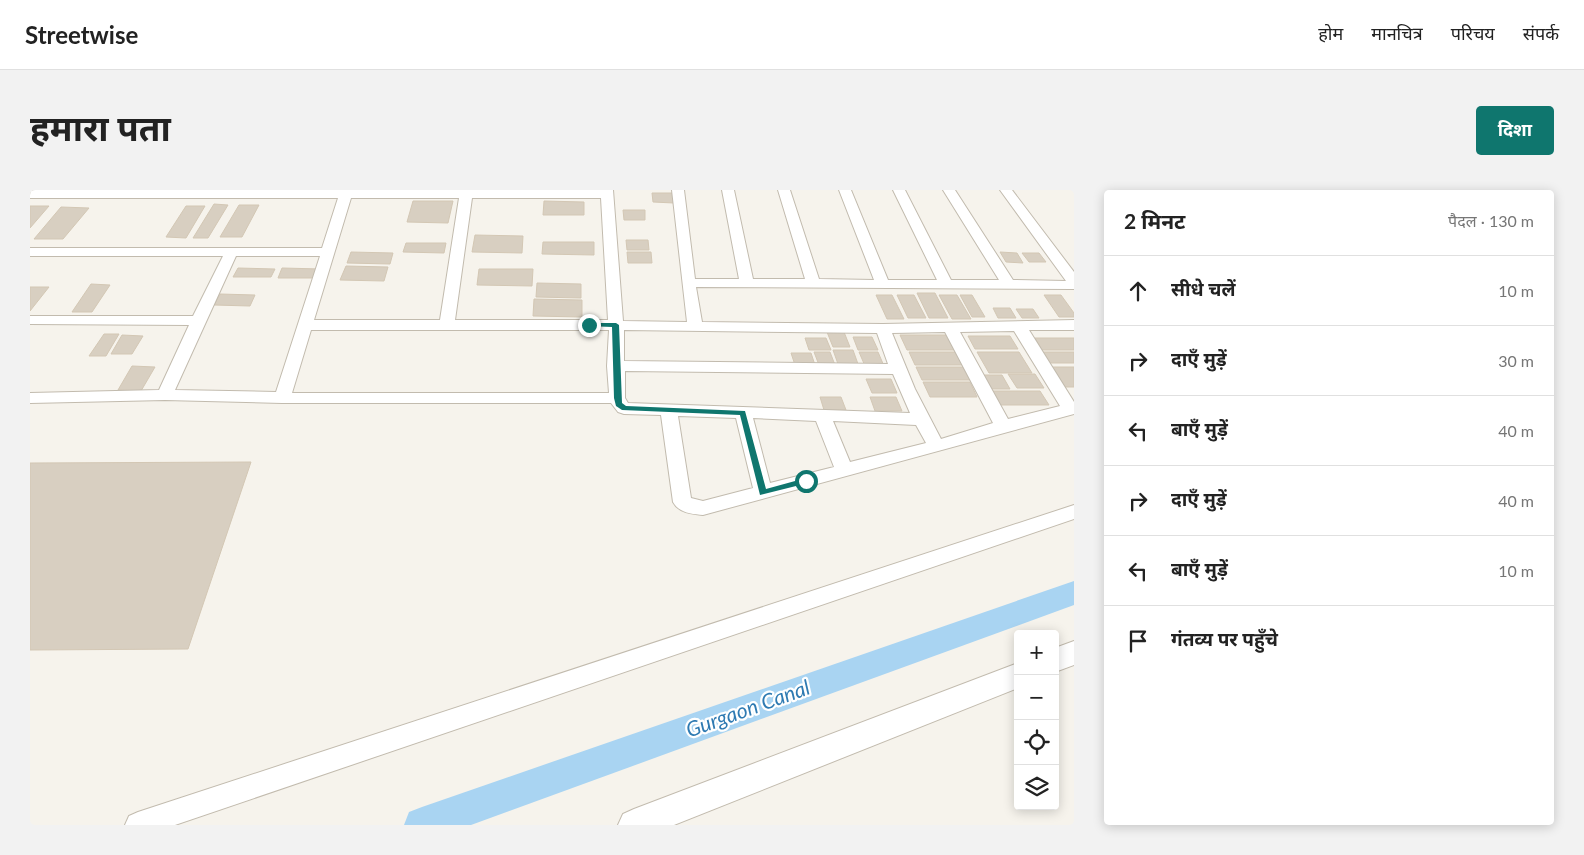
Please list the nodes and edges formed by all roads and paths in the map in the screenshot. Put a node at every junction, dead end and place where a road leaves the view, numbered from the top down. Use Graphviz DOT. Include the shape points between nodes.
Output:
graph roads {
  1 [pos="678,190"];
  2 [pos="728,190"];
  3 [pos="784,190"];
  4 [pos="845,190"];
  5 [pos="899,190"];
  6 [pos="949,190"];
  7 [pos="1006,190"];
  8 [pos="239,192"];
  9 [pos="347,192"];
  10 [pos="607,192"];
  11 [pos="30,194"];
  12 [pos="466,194"];
  13 [pos="232,251"];
  14 [pos="30,252"];
  15 [pos="328,252"];
  16 [pos="688,283"];
  17 [pos="747,283"];
  18 [pos="1074,283"];
  19 [pos="813,284"];
  20 [pos="884,284"];
  21 [pos="946,285"];
  22 [pos="1009,285"];
  23 [pos="30,320"];
  24 [pos="198,321"];
  25 [pos="306,325"];
  26 [pos="447,325"];
  27 [pos="616,325"];
  28 [pos="1074,325"];
  29 [pos="695,326"];
  30 [pos="1019,326"];
  31 [pos="883,328"];
  32 [pos="950,328"];
  33 [pos="616,366"];
  34 [pos="897,369"];
  35 [pos="165,395"];
  36 [pos="30,398"];
  37 [pos="282,398"];
  38 [pos="617,398"];
  39 [pos="1072,408"];
  40 [pos="668,410"];
  41 [pos="743,412"];
  42 [pos="822,415"];
  43 [pos="920,419"];
  44 [pos="1003,426"];
  45 [pos="937,446"];
  46 [pos="845,472"];
  47 [pos="763,493"];
  48 [pos="1074,512"];
  49 [pos="1074,653"];
  50 [pos="1059,659"];
  51 [pos="1014,677"];
  52 [pos="138,825"];
  53 [pos="634,825"];
  1 -- 16 [label="street"];
  2 -- 17 [label="street"];
  3 -- 19 [label="street"];
  4 -- 20 [label="street"];
  5 -- 21 [label="street"];
  6 -- 22 [label="street"];
  7 -- 18 [label="street"];
  8 -- 9 [label="street"];
  8 -- 11 [label="street"];
  9 -- 12 [label="street"];
  9 -- 15 [label="street"];
  10 -- 12 [label="street"];
  10 -- 27 [label="street"];
  12 -- 26 [label="street"];
  13 -- 14 [label="street"];
  13 -- 15 [label="street"];
  13 -- 24 [label="street"];
  15 -- 25 [label="street"];
  16 -- 17 [label="street"];
  16 -- 29 [label="street"];
  17 -- 19 [label="street"];
  18 -- 22 [label="street"];
  19 -- 20 [label="street"];
  20 -- 21 [label="street"];
  21 -- 22 [label="street"];
  23 -- 24 [label="street"];
  24 -- 35 [label="street"];
  25 -- 26 [label="street"];
  25 -- 37 [label="street"];
  26 -- 27 [label="street"];
  27 -- 29 [label="street"];
  27 -- 33 [label="street"];
  28 -- 30 [label="street"];
  29 -- 31 [label="street"];
  30 -- 32 [label="street"];
  30 -- 39 [label="street"];
  31 -- 32 [label="street"];
  31 -- 34 [label="street"];
  32 -- 44 [label="street"];
  33 -- 34 [label="street"];
  33 -- 38 [label="street"];
  34 -- 43 [label="street"];
  35 -- 36 [label="street"];
  35 -- 37 [label="street"];
  37 -- 38 [label="street"];
  38 -- 40 [label="street" via="624,408"];
  39 -- 44 [label="street"];
  40 -- 41 [label="street"];
  40 -- 47 [label="street" via="680,493 685,505 703,508"];
  41 -- 42 [label="street"];
  41 -- 47 [label="street"];
  42 -- 43 [label="street"];
  42 -- 46 [label="street"];
  43 -- 45 [label="street"];
  44 -- 45 [label="street"];
  45 -- 46 [label="street"];
  46 -- 47 [label="street"];
  48 -- 52 [label="street"];
  49 -- 50 [label="street"];
  51 -- 53 [label="street"];
}
